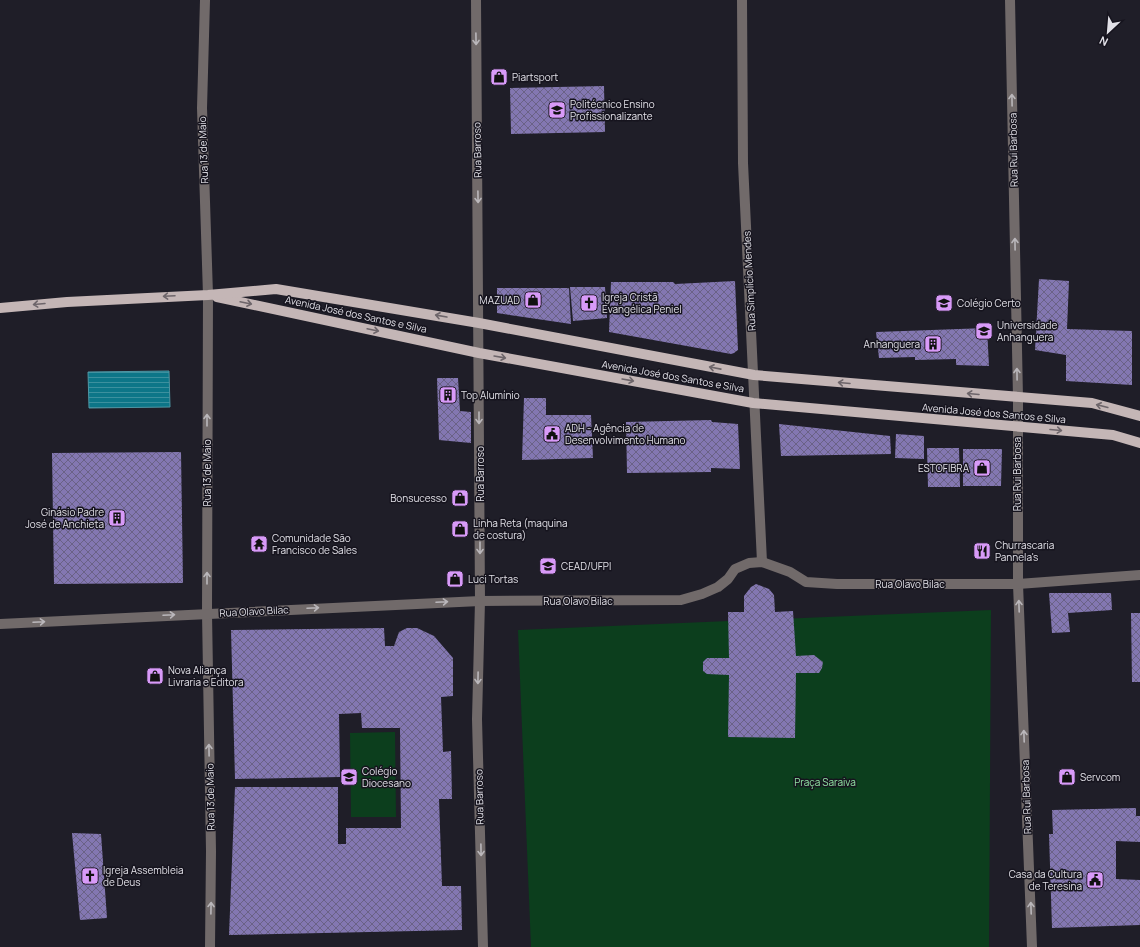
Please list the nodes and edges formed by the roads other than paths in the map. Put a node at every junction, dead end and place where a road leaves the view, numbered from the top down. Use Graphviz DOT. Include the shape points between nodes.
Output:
graph roads {
  1 [pos="205,0"];
  2 [pos="476,0"];
  3 [pos="742,0"];
  4 [pos="1010,0"];
  5 [pos="208,294"];
  6 [pos="0,308"];
  7 [pos="479,323"];
  8 [pos="479,353"];
  9 [pos="754,375"];
  10 [pos="1018,398"];
  11 [pos="753,403"];
  12 [pos="1140,416"];
  13 [pos="1017,427"];
  14 [pos="1140,443"];
  15 [pos="762,562"];
  16 [pos="1140,575"];
  17 [pos="1018,584"];
  18 [pos="480,601"];
  19 [pos="206,613"];
  20 [pos="0,624"];
  21 [pos="210,947"];
  22 [pos="483,947"];
  23 [pos="1032,947"];
  1 -- 5 [label="street, Rua 13 de Maio" via="202,108"];
  2 -- 7 [label="street, Rua Barroso, one-way"];
  3 -- 9 [label="street, Rua Simplício Mendes" via="743,163"];
  10 -- 4 [label="street, Rua Rui Barbosa, one-way"];
  5 -- 6 [label="main road, Avenida José dos Santos e Silva, one-way"];
  7 -- 5 [label="main road, Avenida José dos Santos e Silva, one-way" via="276,288"];
  5 -- 8 [label="main road, Avenida José dos Santos e Silva, one-way"];
  19 -- 5 [label="street, Rua 13 de Maio, one-way"];
  7 -- 8 [label="street, Rua Barroso"];
  9 -- 7 [label="main road, Avenida José dos Santos e Silva, one-way"];
  8 -- 11 [label="main road, Avenida José dos Santos e Silva, one-way"];
  8 -- 18 [label="street, Rua Barroso, one-way"];
  10 -- 9 [label="main road, Avenida José dos Santos e Silva, one-way"];
  9 -- 11 [label="street, Rua Simplício Mendes"];
  12 -- 10 [label="main road, Avenida José dos Santos e Silva, one-way" via="1092,403"];
  10 -- 13 [label="street, Rua Rui Barbosa"];
  11 -- 13 [label="main road, Avenida José dos Santos e Silva"];
  11 -- 15 [label="street, Rua Simplício Mendes"];
  13 -- 14 [label="main road, Avenida José dos Santos e Silva, one-way" via="1113,435"];
  13 -- 17 [label="street, Rua Rui Barbosa"];
  15 -- 17 [label="street, Rua Olavo Bilac" via="790,572 806,582"];
  15 -- 18 [label="street, Rua Olavo Bilac" via="748,563 735,569 718,587 681,600"];
  16 -- 17 [label="street, Rua Olavo Bilac"];
  23 -- 17 [label="street, Rua Rui Barbosa, one-way"];
  19 -- 18 [label="street, Rua Olavo Bilac, one-way"];
  18 -- 22 [label="street, Rua Barroso, one-way" via="477,719"];
  20 -- 19 [label="street, Rua Olavo Bilac, one-way"];
  21 -- 19 [label="street, Rua 13 de Maio, one-way" via="211,851"];
}
